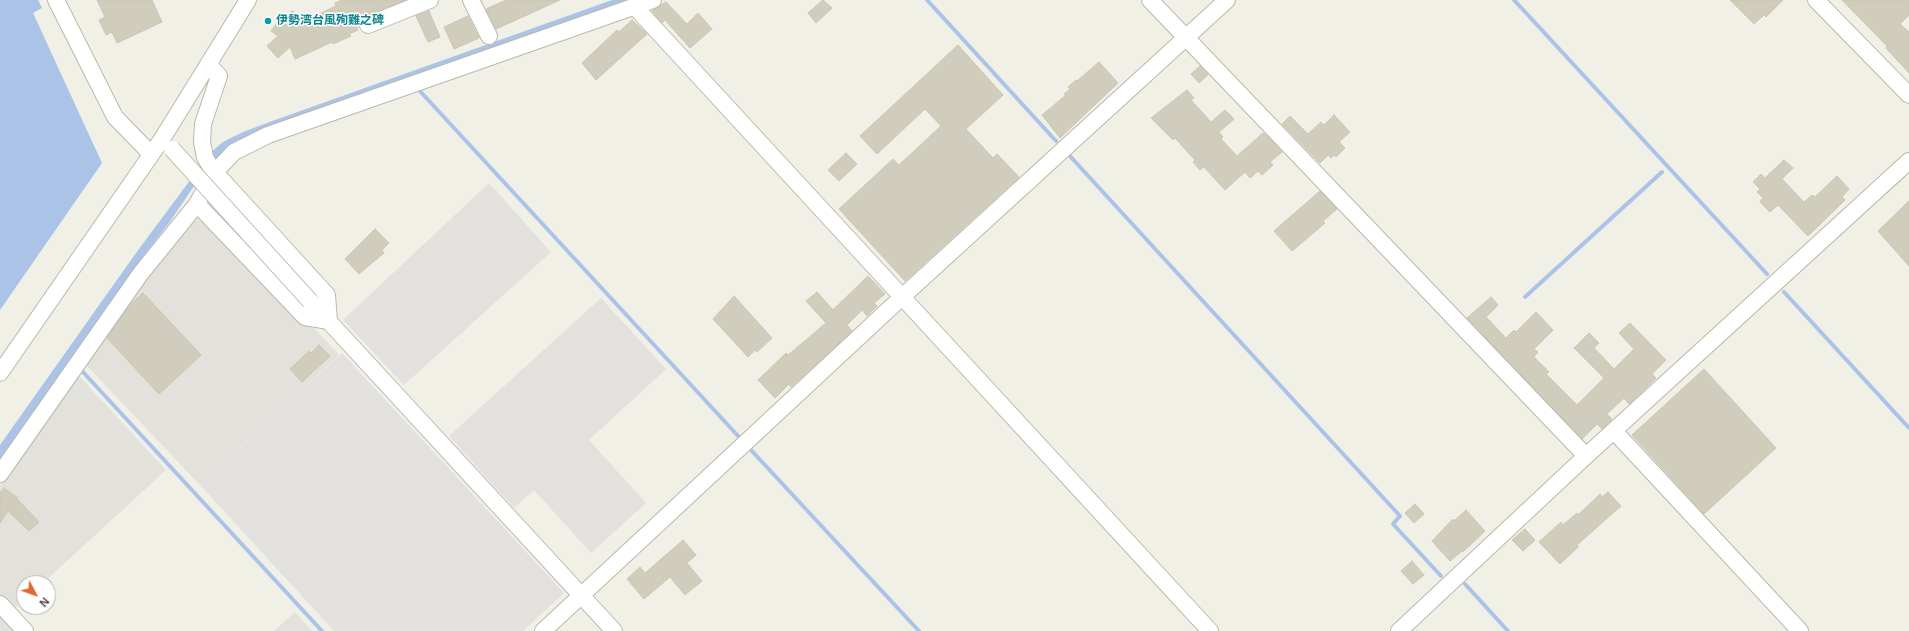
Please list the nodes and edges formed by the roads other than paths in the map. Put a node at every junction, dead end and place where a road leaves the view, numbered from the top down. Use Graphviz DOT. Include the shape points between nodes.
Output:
graph roads {
  1 [pos="56,0"];
  2 [pos="248,0"];
  3 [pos="430,0"];
  4 [pos="471,0"];
  5 [pos="653,0"];
  6 [pos="1150,0"];
  7 [pos="1227,0"];
  8 [pos="1816,0"];
  9 [pos="629,5"];
  10 [pos="368,25"];
  11 [pos="489,36"];
  12 [pos="1186,38"];
  13 [pos="209,65"];
  14 [pos="1909,95"];
  15 [pos="167,144"];
  16 [pos="151,154"];
  17 [pos="1909,161"];
  18 [pos="210,166"];
  19 [pos="197,204"];
  20 [pos="902,297"];
  21 [pos="329,321"];
  22 [pos="0,373"];
  23 [pos="1614,431"];
  24 [pos="1586,456"];
  25 [pos="0,474"];
  26 [pos="581,595"];
  27 [pos="0,604"];
  28 [pos="1402,628"];
  29 [pos="26,631"];
  30 [pos="543,631"];
  31 [pos="614,631"];
  32 [pos="1210,631"];
  33 [pos="1800,631"];
  1 -- 16 [label="street" via="115,117"];
  2 -- 13 [label="street"];
  3 -- 10 [label="street"];
  4 -- 11 [label="street"];
  5 -- 9 [label="street"];
  6 -- 12 [label="street"];
  7 -- 12 [label="street"];
  8 -- 14 [label="street"];
  9 -- 18 [label="street" via="268,135"];
  9 -- 20 [label="street"];
  12 -- 20 [label="street"];
  12 -- 24 [label="street"];
  13 -- 15 [label="street"];
  13 -- 18 [label="street" via="219,76 203,124 202,142"];
  15 -- 16 [label="street"];
  15 -- 21 [label="street, bridge"];
  16 -- 22 [label="street"];
  17 -- 23 [label="street"];
  18 -- 19 [label="street"];
  18 -- 21 [label="street" via="327,295"];
  19 -- 21 [label="street" via="305,317"];
  19 -- 25 [label="street" via="141,274"];
  20 -- 26 [label="street"];
  20 -- 32 [label="street"];
  21 -- 26 [label="street"];
  23 -- 24 [label="street"];
  23 -- 33 [label="street"];
  24 -- 28 [label="street"];
  26 -- 30 [label="street"];
  26 -- 31 [label="street"];
  27 -- 29 [label="street"];
}
